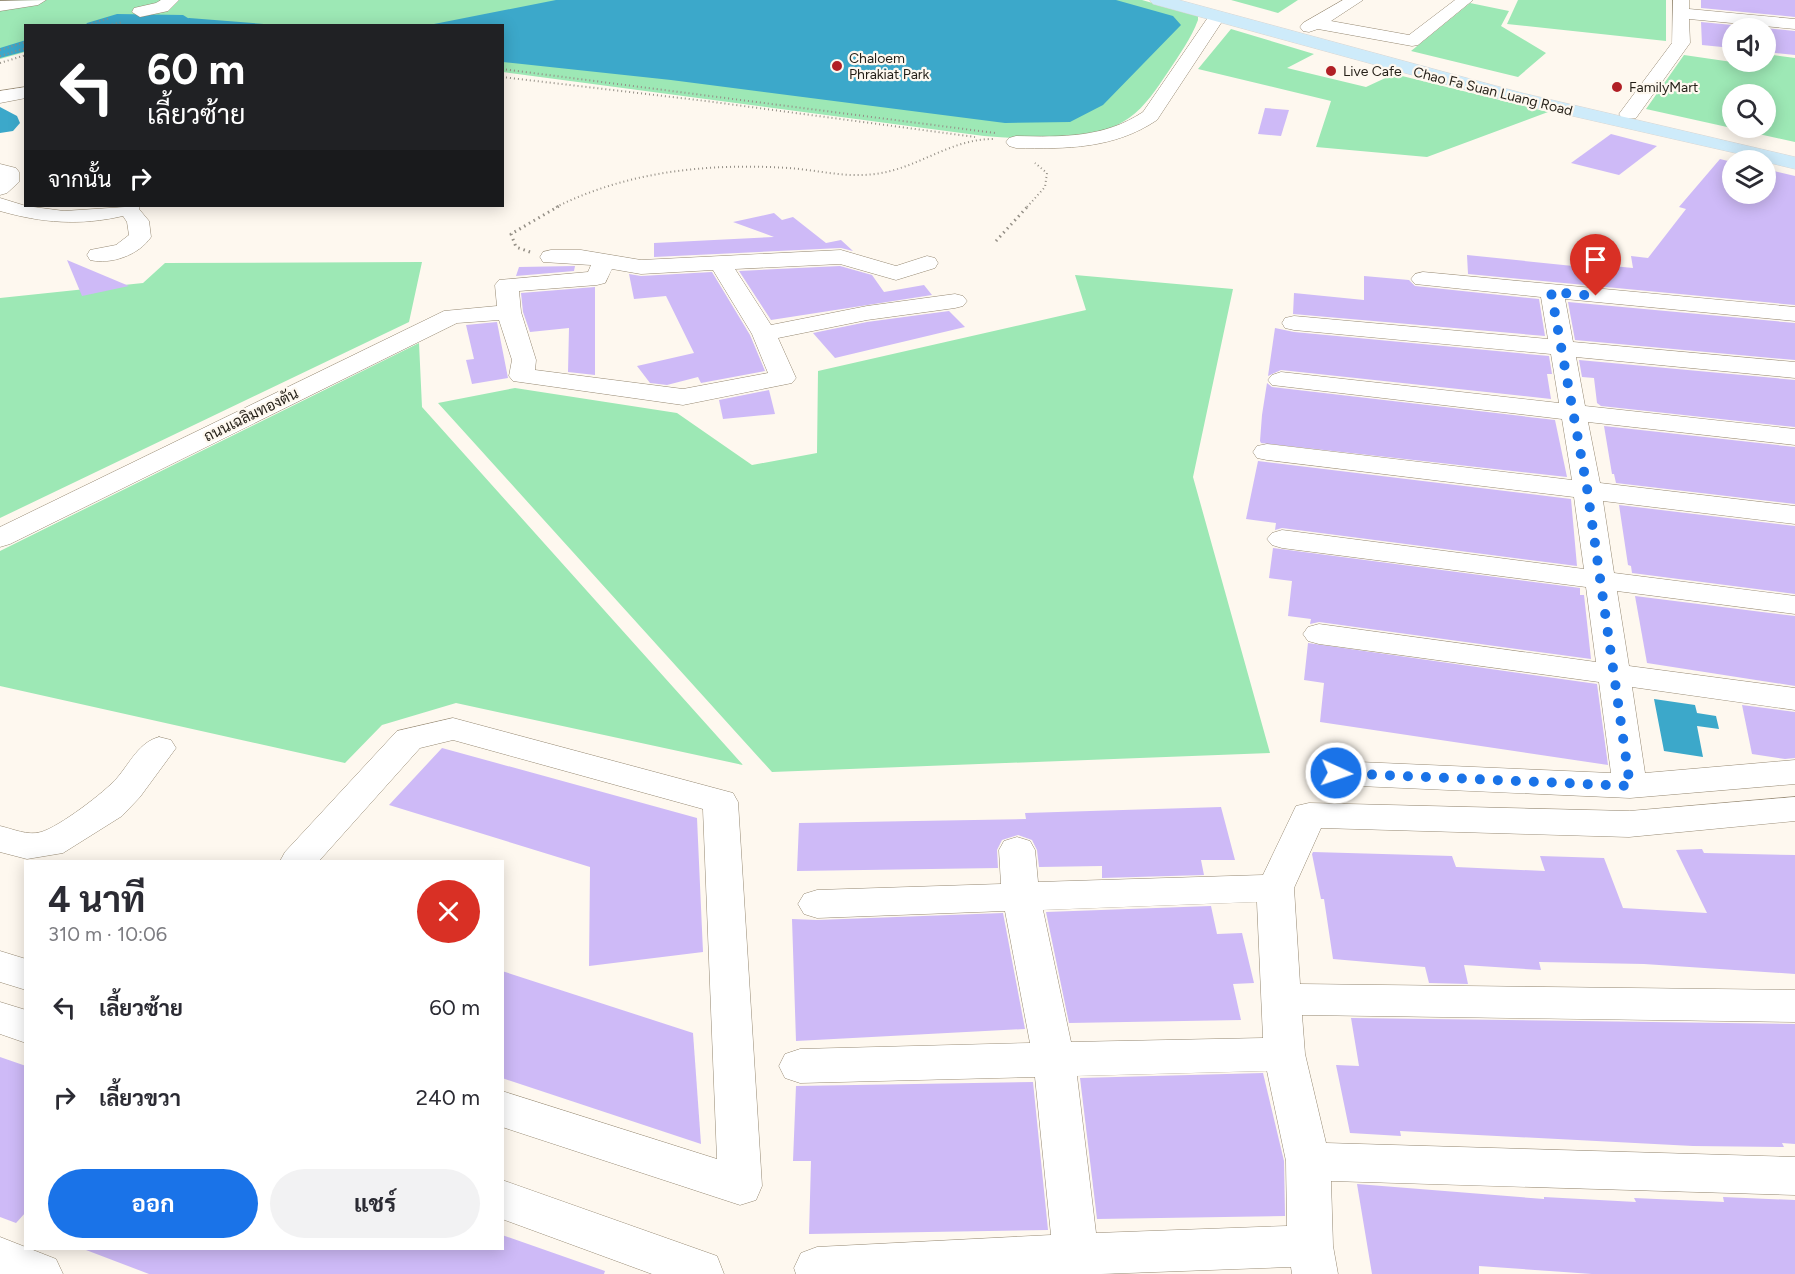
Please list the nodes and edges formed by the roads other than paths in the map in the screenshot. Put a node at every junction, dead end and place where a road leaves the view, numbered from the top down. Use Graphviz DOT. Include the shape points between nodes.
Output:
graph roads {
  1 [pos="38,0"];
  2 [pos="171,0"];
  3 [pos="1159,0"];
  4 [pos="1193,0"];
  5 [pos="1354,0"];
  6 [pos="1465,0"];
  7 [pos="1744,0"];
  8 [pos="0,6"];
  9 [pos="1681,6"];
  10 [pos="140,12"];
  11 [pos="1217,17"];
  12 [pos="1725,18"];
  13 [pos="1746,18"];
  14 [pos="1318,24"];
  15 [pos="1776,24"];
  16 [pos="1795,24"];
  17 [pos="1300,31"];
  18 [pos="24,92"];
  19 [pos="0,97"];
  20 [pos="1629,114"];
  21 [pos="1016,142"];
  22 [pos="1795,152"];
  23 [pos="1795,163"];
  24 [pos="0,170"];
  25 [pos="0,189"];
  26 [pos="0,204"];
  27 [pos="129,207"];
  28 [pos="98,255"];
  29 [pos="551,257"];
  30 [pos="603,262"];
  31 [pos="720,263"];
  32 [pos="927,263"];
  33 [pos="1423,279"];
  34 [pos="1551,292"];
  35 [pos="955,301"];
  36 [pos="509,312"];
  37 [pos="1795,314"];
  38 [pos="1294,323"];
  39 [pos="764,334"];
  40 [pos="1561,346"];
  41 [pos="1795,370"];
  42 [pos="1281,380"];
  43 [pos="1573,414"];
  44 [pos="1795,437"];
  45 [pos="1267,452"];
  46 [pos="1587,488"];
  47 [pos="1795,515"];
  48 [pos="0,538"];
  49 [pos="1282,539"];
  50 [pos="1601,579"];
  51 [pos="1795,605"];
  52 [pos="1319,634"];
  53 [pos="1614,676"];
  54 [pos="1795,699"];
  55 [pos="159,748"];
  56 [pos="1795,772"];
  57 [pos="1336,773"];
  58 [pos="1630,786"];
  59 [pos="1795,809"];
  60 [pos="0,839"];
  61 [pos="1017,850"];
  62 [pos="299,860"];
  63 [pos="1275,888"];
  64 [pos="1021,896"];
  65 [pos="818,904"];
  66 [pos="0,966"];
  67 [pos="24,974"];
  68 [pos="1283,999"];
  69 [pos="1795,1006"];
  70 [pos="0,1018"];
  71 [pos="24,1026"];
  72 [pos="1284,1054"];
  73 [pos="1054,1059"];
  74 [pos="800,1066"];
  75 [pos="504,1110"];
  76 [pos="1308,1161"];
  77 [pos="1795,1176"];
  78 [pos="504,1200"];
  79 [pos="0,1258"];
  80 [pos="1312,1260"];
  81 [pos="1077,1264"];
  82 [pos="818,1269"];
  83 [pos="40,1274"];
  84 [pos="701,1274"];
  1 -- 8 [label="street"];
  2 -- 10 [label="street" via="162,7"];
  3 -- 11 [label="main road, Chao Fa Suan Luang Road"];
  4 -- 17 [label="main road, Chao Fa Suan Luang Road"];
  5 -- 14 [label="street"];
  6 -- 14 [label="street" via="1412,41"];
  7 -- 13 [label="street"];
  9 -- 12 [label="street"];
  9 -- 20 [label="street" via="1681,43"];
  11 -- 21 [label="street" via="1150,116 1136,128 1065,143"];
  11 -- 23 [label="main road, Chao Fa Suan Luang Road" via="1518,98"];
  14 -- 17 [label="street"];
  15 -- 16 [label="street"];
  17 -- 20 [label="main road, Chao Fa Suan Luang Road"];
  18 -- 19 [label="street"];
  20 -- 22 [label="main road, Chao Fa Suan Luang Road"];
  24 -- 25 [label="street" via="9,172 9,182"];
  26 -- 27 [label="street" via="49,218 94,217"];
  27 -- 28 [label="street" via="138,221 140,237 123,250"];
  29 -- 30 [label="street"];
  30 -- 31 [label="street" via="641,267"];
  30 -- 36 [label="street" via="597,278 507,285"];
  31 -- 32 [label="street" via="841,257 896,273"];
  31 -- 39 [label="street"];
  33 -- 34 [label="street"];
  34 -- 37 [label="street"];
  34 -- 40 [label="street"];
  35 -- 39 [label="street" via="867,313"];
  36 -- 39 [label="street" via="524,360 522,376 683,397 783,378"];
  36 -- 48 [label="street, ถนนเฉลิมทองตัน" via="452,316"];
  38 -- 40 [label="street"];
  40 -- 41 [label="street"];
  40 -- 43 [label="street"];
  42 -- 43 [label="street"];
  43 -- 44 [label="street"];
  43 -- 46 [label="street"];
  45 -- 46 [label="street"];
  46 -- 47 [label="street"];
  46 -- 50 [label="street"];
  49 -- 50 [label="street"];
  50 -- 51 [label="street"];
  50 -- 53 [label="street"];
  52 -- 53 [label="street"];
  53 -- 54 [label="street"];
  53 -- 58 [label="street"];
  55 -- 60 [label="street" via="108,807 50,844 27,846"];
  56 -- 58 [label="street"];
  57 -- 58 [label="street"];
  59 -- 63 [label="street" via="1629,824 1309,815"];
  61 -- 64 [label="street"];
  62 -- 75 [label="street" via="409,739 453,729 720,802 740,1186"];
  63 -- 64 [label="street"];
  63 -- 68 [label="street"];
  64 -- 65 [label="street"];
  64 -- 73 [label="street"];
  66 -- 67 [label="street"];
  68 -- 69 [label="street"];
  68 -- 72 [label="street"];
  70 -- 71 [label="street"];
  72 -- 73 [label="street"];
  72 -- 76 [label="street"];
  73 -- 74 [label="street"];
  73 -- 81 [label="street"];
  76 -- 77 [label="street"];
  76 -- 80 [label="street"];
  78 -- 84 [label="street"];
  79 -- 83 [label="street"];
  80 -- 81 [label="street"];
  81 -- 82 [label="street"];
}
